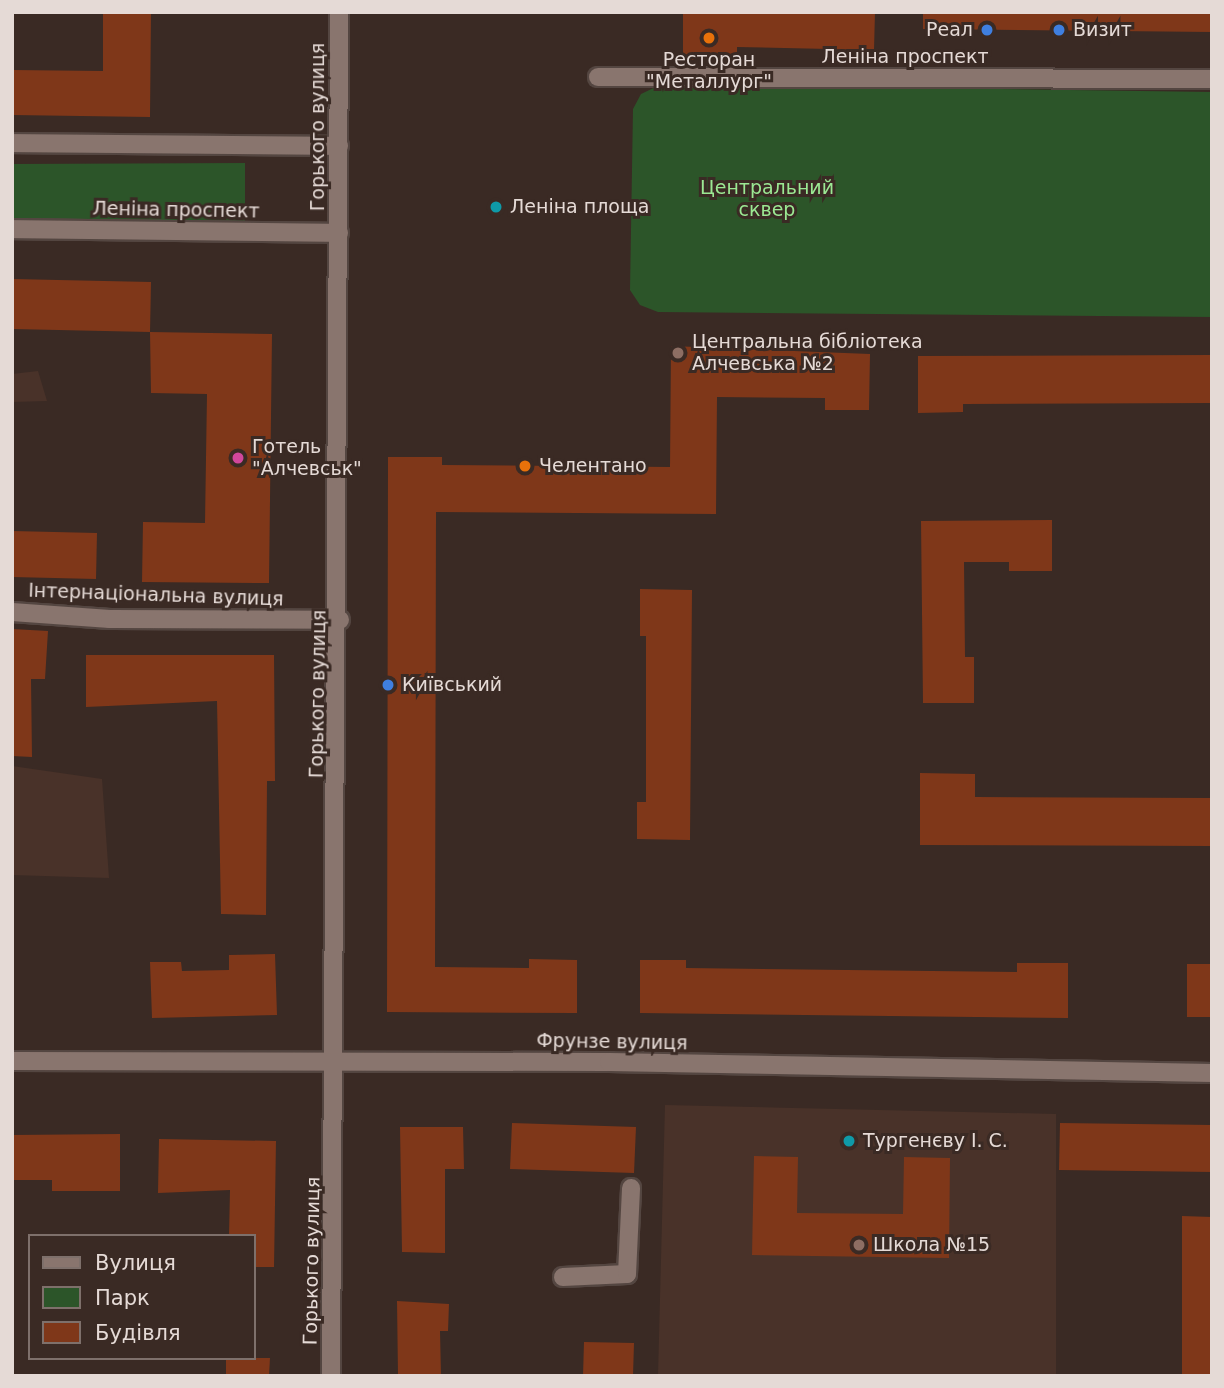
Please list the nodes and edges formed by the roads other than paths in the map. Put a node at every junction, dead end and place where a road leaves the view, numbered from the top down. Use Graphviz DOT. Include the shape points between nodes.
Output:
graph roads {
  1 [pos="339,12"];
  2 [pos="598,77"];
  3 [pos="1212,79"];
  4 [pos="12,142"];
  5 [pos="339,146"];
  6 [pos="12,229"];
  7 [pos="339,233"];
  8 [pos="12,612"];
  9 [pos="340,621"];
  10 [pos="12,1061"];
  11 [pos="334,1062"];
  12 [pos="1212,1073"];
  13 [pos="631,1188"];
  14 [pos="563,1277"];
  15 [pos="331,1376"];
  1 -- 5 [label="street, Горького вулиця"];
  2 -- 3 [label="street, Леніна проспект"];
  4 -- 5 [label="street"];
  5 -- 7 [label="street, Горького вулиця"];
  6 -- 7 [label="street, Леніна проспект"];
  7 -- 9 [label="street, Горького вулиця"];
  8 -- 9 [label="street, Інтернаціональна вулиця" via="110,619"];
  9 -- 11 [label="street, Горького вулиця"];
  10 -- 11 [label="street, Фрунзе вулиця"];
  11 -- 12 [label="street, Фрунзе вулиця"];
  11 -- 15 [label="street, Горького вулиця"];
  13 -- 14 [label="street" via="627,1275"];
}
